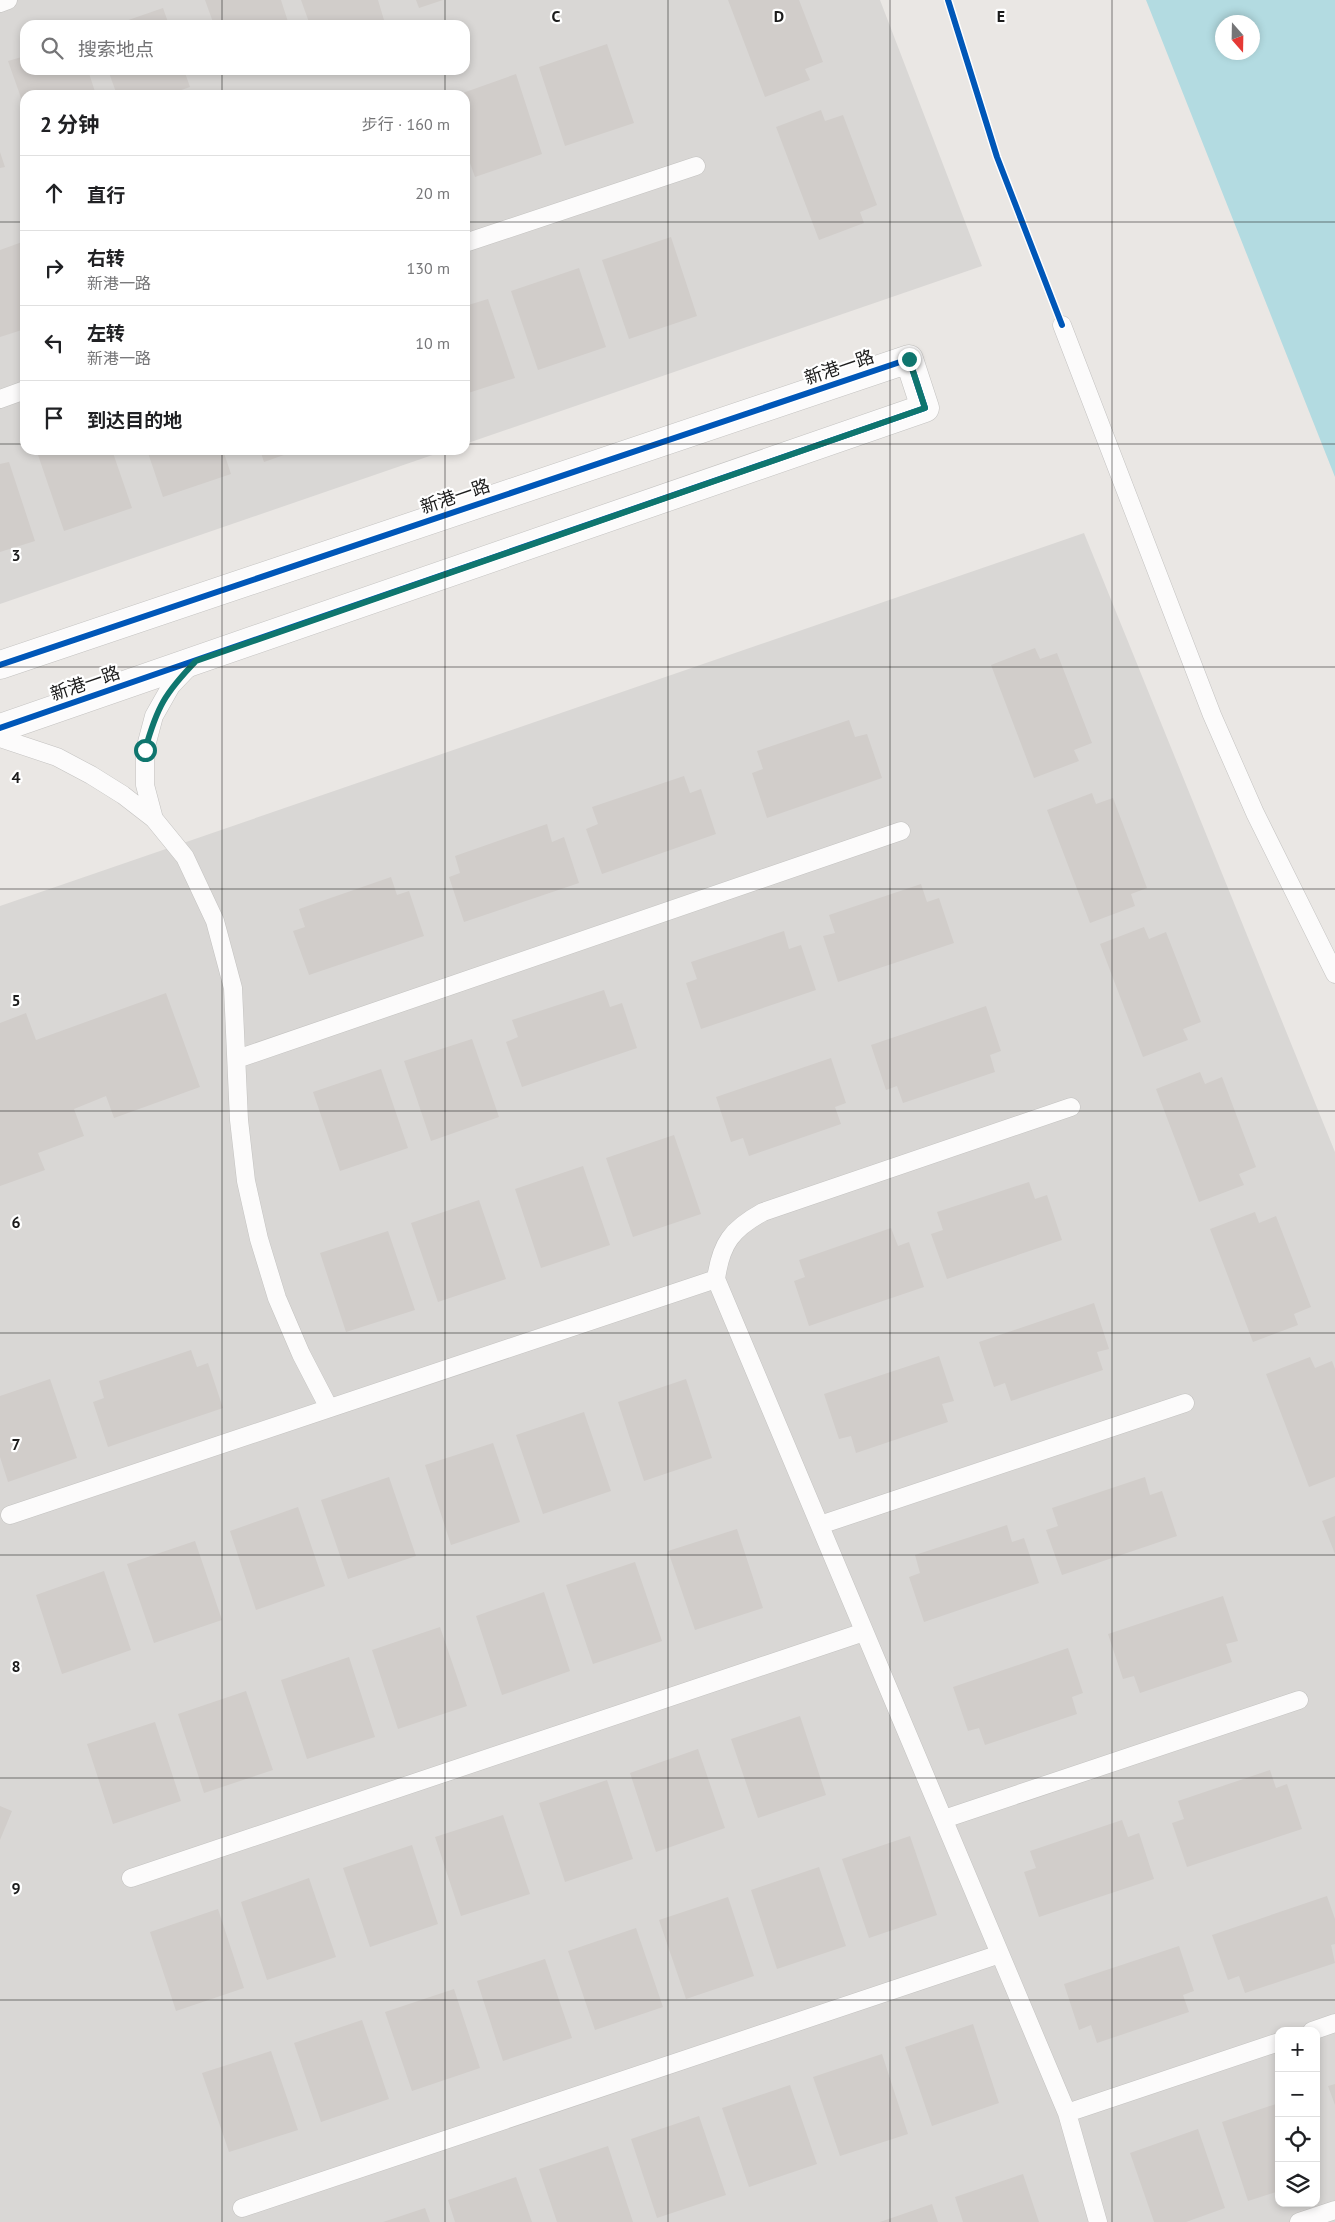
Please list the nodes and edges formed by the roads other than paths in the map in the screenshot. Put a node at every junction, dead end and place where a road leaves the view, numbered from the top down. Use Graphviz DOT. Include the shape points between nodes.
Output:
graph roads {
  1 [pos="8,0"];
  2 [pos="0,3"];
  3 [pos="696,166"];
  4 [pos="470,241"];
  5 [pos="1062,325"];
  6 [pos="20,392"];
  7 [pos="0,399"];
  8 [pos="196,661"];
  9 [pos="0,665"];
  10 [pos="0,728"];
  11 [pos="0,738"];
  12 [pos="154,819"];
  13 [pos="902,831"];
  14 [pos="1335,974"];
  15 [pos="237,1059"];
  16 [pos="1071,1107"];
  17 [pos="716,1279"];
  18 [pos="1185,1403"];
  19 [pos="329,1408"];
  20 [pos="10,1516"];
  21 [pos="820,1526"];
  22 [pos="864,1632"];
  23 [pos="1299,1700"];
  24 [pos="944,1819"];
  25 [pos="131,1878"];
  26 [pos="1000,1954"];
  27 [pos="1335,2023"];
  28 [pos="1320,2028"];
  29 [pos="1275,2043"];
  30 [pos="1067,2113"];
  31 [pos="242,2208"];
  32 [pos="1335,2210"];
  33 [pos="1098,2222"];
  34 [pos="1299,2222"];
  1 -- 2 [label="lane"];
  3 -- 4 [label="lane"];
  5 -- 14 [label="lane" via="1212,715 1255,813"];
  6 -- 7 [label="lane"];
  8 -- 9 [label="street, 新港一路" via="925,408 909,359"];
  8 -- 10 [label="street, 新港一路"];
  8 -- 12 [label="lane" via="171,686 154,716 145,750 145,785"];
  11 -- 12 [label="lane" via="57,757 123,795"];
  12 -- 15 [label="lane" via="185,857 215,921 234,988"];
  13 -- 15 [label="lane"];
  15 -- 19 [label="lane" via="245,1172 259,1240 277,1298"];
  16 -- 17 [label="lane" via="763,1212 744,1222 729,1237 719,1257"];
  17 -- 19 [label="lane"];
  17 -- 21 [label="lane"];
  18 -- 21 [label="lane"];
  19 -- 20 [label="lane"];
  21 -- 22 [label="lane"];
  22 -- 24 [label="lane"];
  22 -- 25 [label="lane"];
  23 -- 24 [label="lane"];
  24 -- 26 [label="lane"];
  26 -- 30 [label="lane"];
  26 -- 31 [label="lane"];
  27 -- 28 [label="lane"];
  29 -- 30 [label="lane"];
  30 -- 33 [label="lane"];
  32 -- 34 [label="lane"];
}
